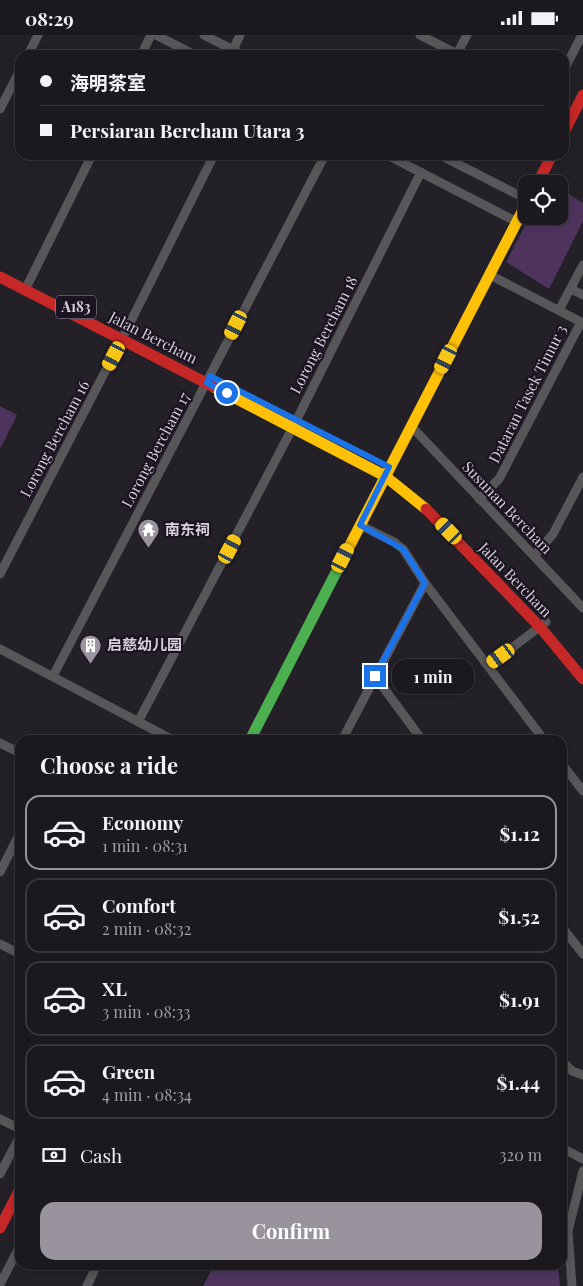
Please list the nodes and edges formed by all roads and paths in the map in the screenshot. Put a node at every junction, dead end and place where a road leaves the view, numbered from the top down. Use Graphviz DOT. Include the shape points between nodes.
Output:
graph roads {
  1 [pos="38,35"];
  2 [pos="151,35"];
  3 [pos="156,35"];
  4 [pos="204,35"];
  5 [pos="240,35"];
  6 [pos="420,35"];
  7 [pos="467,35"];
  8 [pos="582,35"];
  9 [pos="30,50"];
  10 [pos="144,50"];
  11 [pos="185,50"];
  12 [pos="233,50"];
  13 [pos="448,50"];
  14 [pos="460,50"];
  15 [pos="569,61"];
  16 [pos="15,80"];
  17 [pos="583,95"];
  18 [pos="0,109"];
  19 [pos="569,111"];
  20 [pos="90,160"];
  21 [pos="212,160"];
  22 [pos="321,160"];
  23 [pos="397,160"];
  24 [pos="450,160"];
  25 [pos="549,160"];
  26 [pos="421,172"];
  27 [pos="542,175"];
  28 [pos="518,195"];
  29 [pos="517,222"];
  30 [pos="583,265"];
  31 [pos="0,268"];
  32 [pos="490,275"];
  33 [pos="0,277"];
  34 [pos="27,286"];
  35 [pos="570,289"];
  36 [pos="583,295"];
  37 [pos="560,310"];
  38 [pos="582,322"];
  39 [pos="124,336"];
  40 [pos="208,379"];
  41 [pos="295,424"];
  42 [pos="411,426"];
  43 [pos="387,472"];
  44 [pos="583,477"];
  45 [pos="479,499"];
  46 [pos="360,525"];
  47 [pos="535,555"];
  48 [pos="0,574"];
  49 [pos="425,583"];
  50 [pos="583,608"];
  51 [pos="543,625"];
  52 [pos="0,649"];
  53 [pos="583,664"];
  54 [pos="488,666"];
  55 [pos="53,676"];
  56 [pos="375,676"];
  57 [pos="583,679"];
  58 [pos="138,722"];
  59 [pos="155,735"];
  60 [pos="253,735"];
  61 [pos="345,735"];
  62 [pos="418,735"];
  63 [pos="540,735"];
  64 [pos="0,743"];
  65 [pos="15,750"];
  66 [pos="567,770"];
  67 [pos="583,791"];
  68 [pos="15,843"];
  69 [pos="0,872"];
  70 [pos="567,933"];
  71 [pos="0,944"];
  72 [pos="15,952"];
  73 [pos="583,954"];
  74 [pos="567,1066"];
  75 [pos="583,1075"];
  76 [pos="0,1119"];
  77 [pos="15,1126"];
  78 [pos="15,1146"];
  79 [pos="567,1151"];
  80 [pos="583,1159"];
  81 [pos="583,1171"];
  82 [pos="0,1174"];
  83 [pos="15,1199"];
  84 [pos="567,1223"];
  85 [pos="0,1228"];
  86 [pos="567,1246"];
  87 [pos="15,1255"];
  88 [pos="95,1270"];
  89 [pos="0,1283"];
  90 [pos="87,1286"];
  91 [pos="572,1286"];
  1 -- 9 [label="street"];
  2 -- 10 [label="street"];
  3 -- 11 [label="street"];
  4 -- 12 [label="street"];
  5 -- 12 [label="street"];
  6 -- 13 [label="street"];
  7 -- 14 [label="street"];
  8 -- 15 [label="street"];
  16 -- 18 [label="street"];
  17 -- 19 [label="main road"];
  20 -- 34 [label="street"];
  21 -- 39 [label="street, Lorong Bercham 16"];
  22 -- 40 [label="street, Lorong Bercham 17"];
  23 -- 26 [label="street"];
  24 -- 28 [label="street"];
  25 -- 27 [label="main road"];
  26 -- 29 [label="street"];
  26 -- 41 [label="street, Lorong Bercham 18"];
  29 -- 32 [label="main road"];
  30 -- 35 [label="street"];
  31 -- 34 [label="main road, Jalan Bercham / A183"];
  32 -- 37 [label="street"];
  32 -- 42 [label="main road"];
  33 -- 34 [label="main road, Jalan Bercham / A183"];
  34 -- 39 [label="main road, Jalan Bercham / A183"];
  35 -- 36 [label="street"];
  35 -- 37 [label="street"];
  37 -- 38 [label="street"];
  38 -- 45 [label="street, Dataran Tasek Timur 3" via="504,471"];
  39 -- 40 [label="main road, Jalan Bercham / A183"];
  39 -- 48 [label="street, Lorong Bercham 16"];
  40 -- 41 [label="main road, Jalan Bercham / A183"];
  40 -- 55 [label="street, Lorong Bercham 17"];
  41 -- 43 [label="main road, Jalan Bercham / A183"];
  41 -- 58 [label="street, Lorong Bercham 18"];
  42 -- 43 [label="main road"];
  42 -- 45 [label="street, Susunan Bercham"];
  43 -- 46 [label="main road"];
  43 -- 51 [label="main road, Jalan Bercham / A183"];
  44 -- 47 [label="street" via="554,534"];
  45 -- 47 [label="street, Susunan Bercham"];
  46 -- 49 [label="street" via="403,549"];
  46 -- 60 [label="main road"];
  47 -- 50 [label="street, Susunan Bercham"];
  49 -- 54 [label="street"];
  49 -- 56 [label="street"];
  51 -- 53 [label="main road, Jalan Bercham / A183"];
  51 -- 54 [label="street"];
  51 -- 57 [label="main road, Jalan Bercham / A183"];
  52 -- 55 [label="street"];
  54 -- 63 [label="street"];
  55 -- 58 [label="street"];
  56 -- 61 [label="street"];
  56 -- 62 [label="street"];
  58 -- 59 [label="street"];
  64 -- 65 [label="street"];
  66 -- 67 [label="street"];
  68 -- 69 [label="street"];
  70 -- 73 [label="street"];
  71 -- 72 [label="street"];
  74 -- 75 [label="street"];
  76 -- 77 [label="street"];
  78 -- 82 [label="street"];
  79 -- 80 [label="street"];
  81 -- 84 [label="street"];
  83 -- 85 [label="main road"];
  86 -- 91 [label="street"];
  87 -- 89 [label="street"];
  88 -- 90 [label="street"];
}
